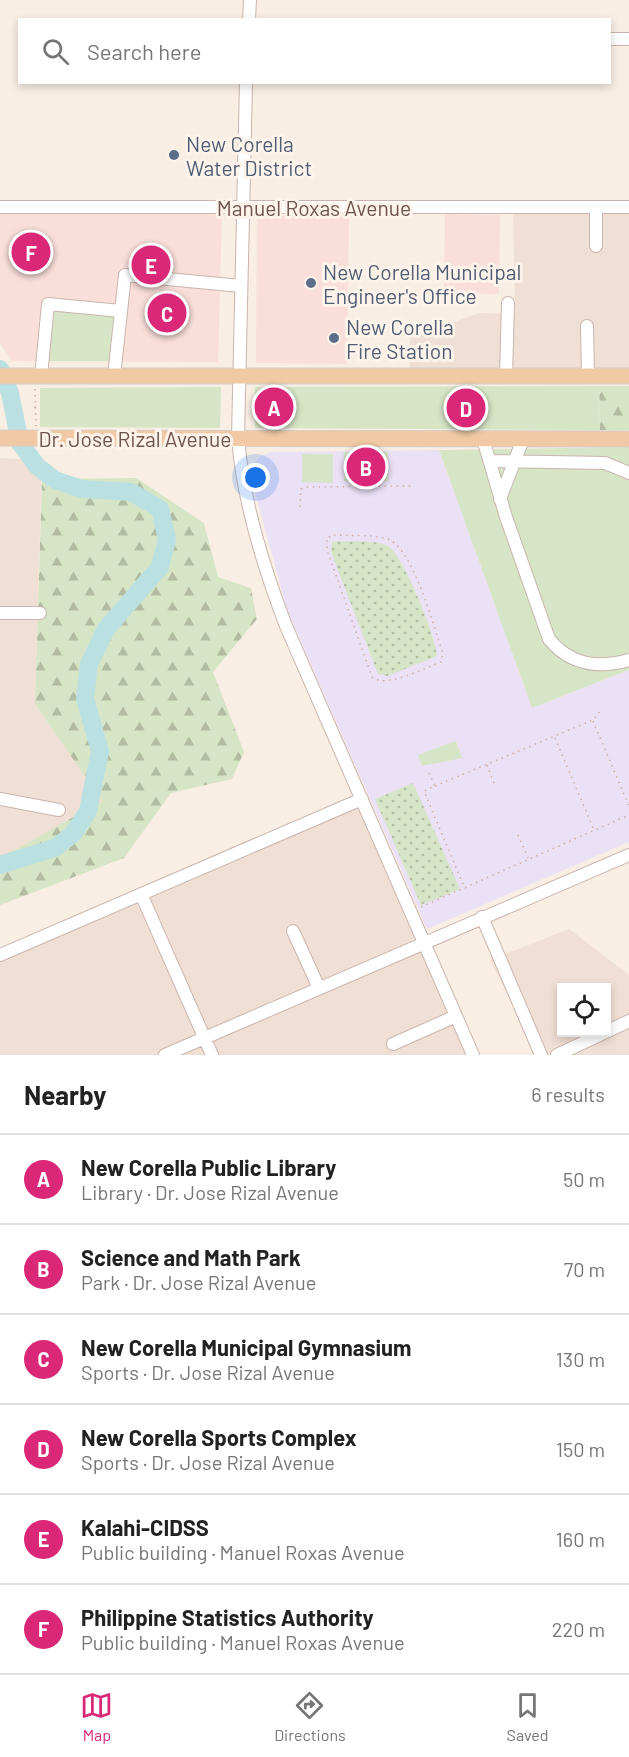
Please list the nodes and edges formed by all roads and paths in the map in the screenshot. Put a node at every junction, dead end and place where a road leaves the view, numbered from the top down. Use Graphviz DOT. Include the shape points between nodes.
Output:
graph roads {
  1 [pos="250,0"];
  2 [pos="249,18"];
  3 [pos="611,39"];
  4 [pos="629,39"];
  5 [pos="246,84"];
  6 [pos="0,207"];
  7 [pos="596,207"];
  8 [pos="629,207"];
  9 [pos="242,208"];
  10 [pos="596,246"];
  11 [pos="241,286"];
  12 [pos="508,303"];
  13 [pos="121,311"];
  14 [pos="586,326"];
  15 [pos="6,376"];
  16 [pos="39,376"];
  17 [pos="114,376"];
  18 [pos="239,376"];
  19 [pos="506,376"];
  20 [pos="588,376"];
  21 [pos="629,376"];
  22 [pos="34,407"];
  23 [pos="40,407"];
  24 [pos="5,438"];
  25 [pos="36,438"];
  26 [pos="238,438"];
  27 [pos="483,439"];
  28 [pos="523,439"];
  29 [pos="629,439"];
  30 [pos="490,461"];
  31 [pos="514,462"];
  32 [pos="629,473"];
  33 [pos="411,486"];
  34 [pos="500,499"];
  35 [pos="300,507"];
  36 [pos="334,535"];
  37 [pos="0,613"];
  38 [pos="40,613"];
  39 [pos="629,660"];
  40 [pos="600,711"];
  41 [pos="593,720"];
  42 [pos="554,737"];
  43 [pos="486,765"];
  44 [pos="429,772"];
  45 [pos="435,786"];
  46 [pos="495,786"];
  47 [pos="0,799"];
  48 [pos="362,799"];
  49 [pos="629,806"];
  50 [pos="58,810"];
  51 [pos="629,815"];
  52 [pos="594,830"];
  53 [pos="518,835"];
  54 [pos="629,855"];
  55 [pos="528,858"];
  56 [pos="465,889"];
  57 [pos="141,894"];
  58 [pos="420,908"];
  59 [pos="482,917"];
  60 [pos="293,931"];
  61 [pos="425,943"];
  62 [pos="0,955"];
  63 [pos="319,988"];
  64 [pos="456,1016"];
  65 [pos="629,1021"];
  66 [pos="204,1038"];
  67 [pos="393,1044"];
  68 [pos="165,1055"];
  69 [pos="212,1055"];
  70 [pos="473,1055"];
  71 [pos="541,1055"];
  72 [pos="557,1055"];
  1 -- 2 [label="street"];
  3 -- 4 [label="street"];
  5 -- 9 [label="street"];
  6 -- 9 [label="street, Manuel Roxas Avenue"];
  7 -- 8 [label="street, Manuel Roxas Avenue"];
  7 -- 9 [label="street, Manuel Roxas Avenue"];
  7 -- 10 [label="street"];
  9 -- 11 [label="street"];
  11 -- 13 [label="street" via="125,275"];
  11 -- 18 [label="street"];
  12 -- 19 [label="street"];
  13 -- 16 [label="street" via="48,304"];
  13 -- 17 [label="street"];
  14 -- 20 [label="street"];
  15 -- 16 [label="main road"];
  16 -- 17 [label="main road"];
  16 -- 22 [label="path"];
  17 -- 18 [label="main road"];
  18 -- 19 [label="main road"];
  18 -- 26 [label="street"];
  19 -- 20 [label="main road"];
  20 -- 21 [label="main road"];
  22 -- 23 [label="path"];
  22 -- 25 [label="path"];
  24 -- 25 [label="main road, Dr. Jose Rizal Avenue"];
  25 -- 26 [label="main road, Dr. Jose Rizal Avenue"];
  26 -- 27 [label="main road, Dr. Jose Rizal Avenue"];
  26 -- 48 [label="street" via="246,492 275,597"];
  27 -- 28 [label="main road, Dr. Jose Rizal Avenue"];
  27 -- 30 [label="street"];
  28 -- 29 [label="main road, Dr. Jose Rizal Avenue"];
  28 -- 31 [label="street"];
  30 -- 31 [label="street"];
  30 -- 34 [label="street"];
  31 -- 32 [label="street" via="605,463"];
  31 -- 34 [label="street"];
  33 -- 35 [label="path" via="307,487 301,489"];
  34 -- 39 [label="street" via="549,639 572,660 586,664"];
  36 -- 36 [label="path" via="384,539 398,547 413,571 444,653 441,662 387,682 372,676 327,550 327,538"];
  37 -- 38 [label="street"];
  40 -- 41 [label="path"];
  41 -- 42 [label="path"];
  41 -- 49 [label="path"];
  42 -- 43 [label="path"];
  42 -- 52 [label="path"];
  43 -- 45 [label="path"];
  43 -- 46 [label="path"];
  44 -- 45 [label="path"];
  45 -- 56 [label="path" via="424,790"];
  47 -- 50 [label="street"];
  48 -- 57 [label="street"];
  48 -- 61 [label="street"];
  51 -- 52 [label="path"];
  52 -- 55 [label="path"];
  53 -- 55 [label="path"];
  54 -- 59 [label="street"];
  55 -- 56 [label="path"];
  56 -- 58 [label="path"];
  57 -- 62 [label="street"];
  57 -- 66 [label="street"];
  59 -- 61 [label="street"];
  59 -- 71 [label="street"];
  60 -- 63 [label="street"];
  61 -- 63 [label="street"];
  61 -- 64 [label="street"];
  63 -- 66 [label="street"];
  64 -- 67 [label="street"];
  64 -- 70 [label="street"];
  65 -- 72 [label="street"];
  66 -- 68 [label="street"];
  66 -- 69 [label="street"];
}
